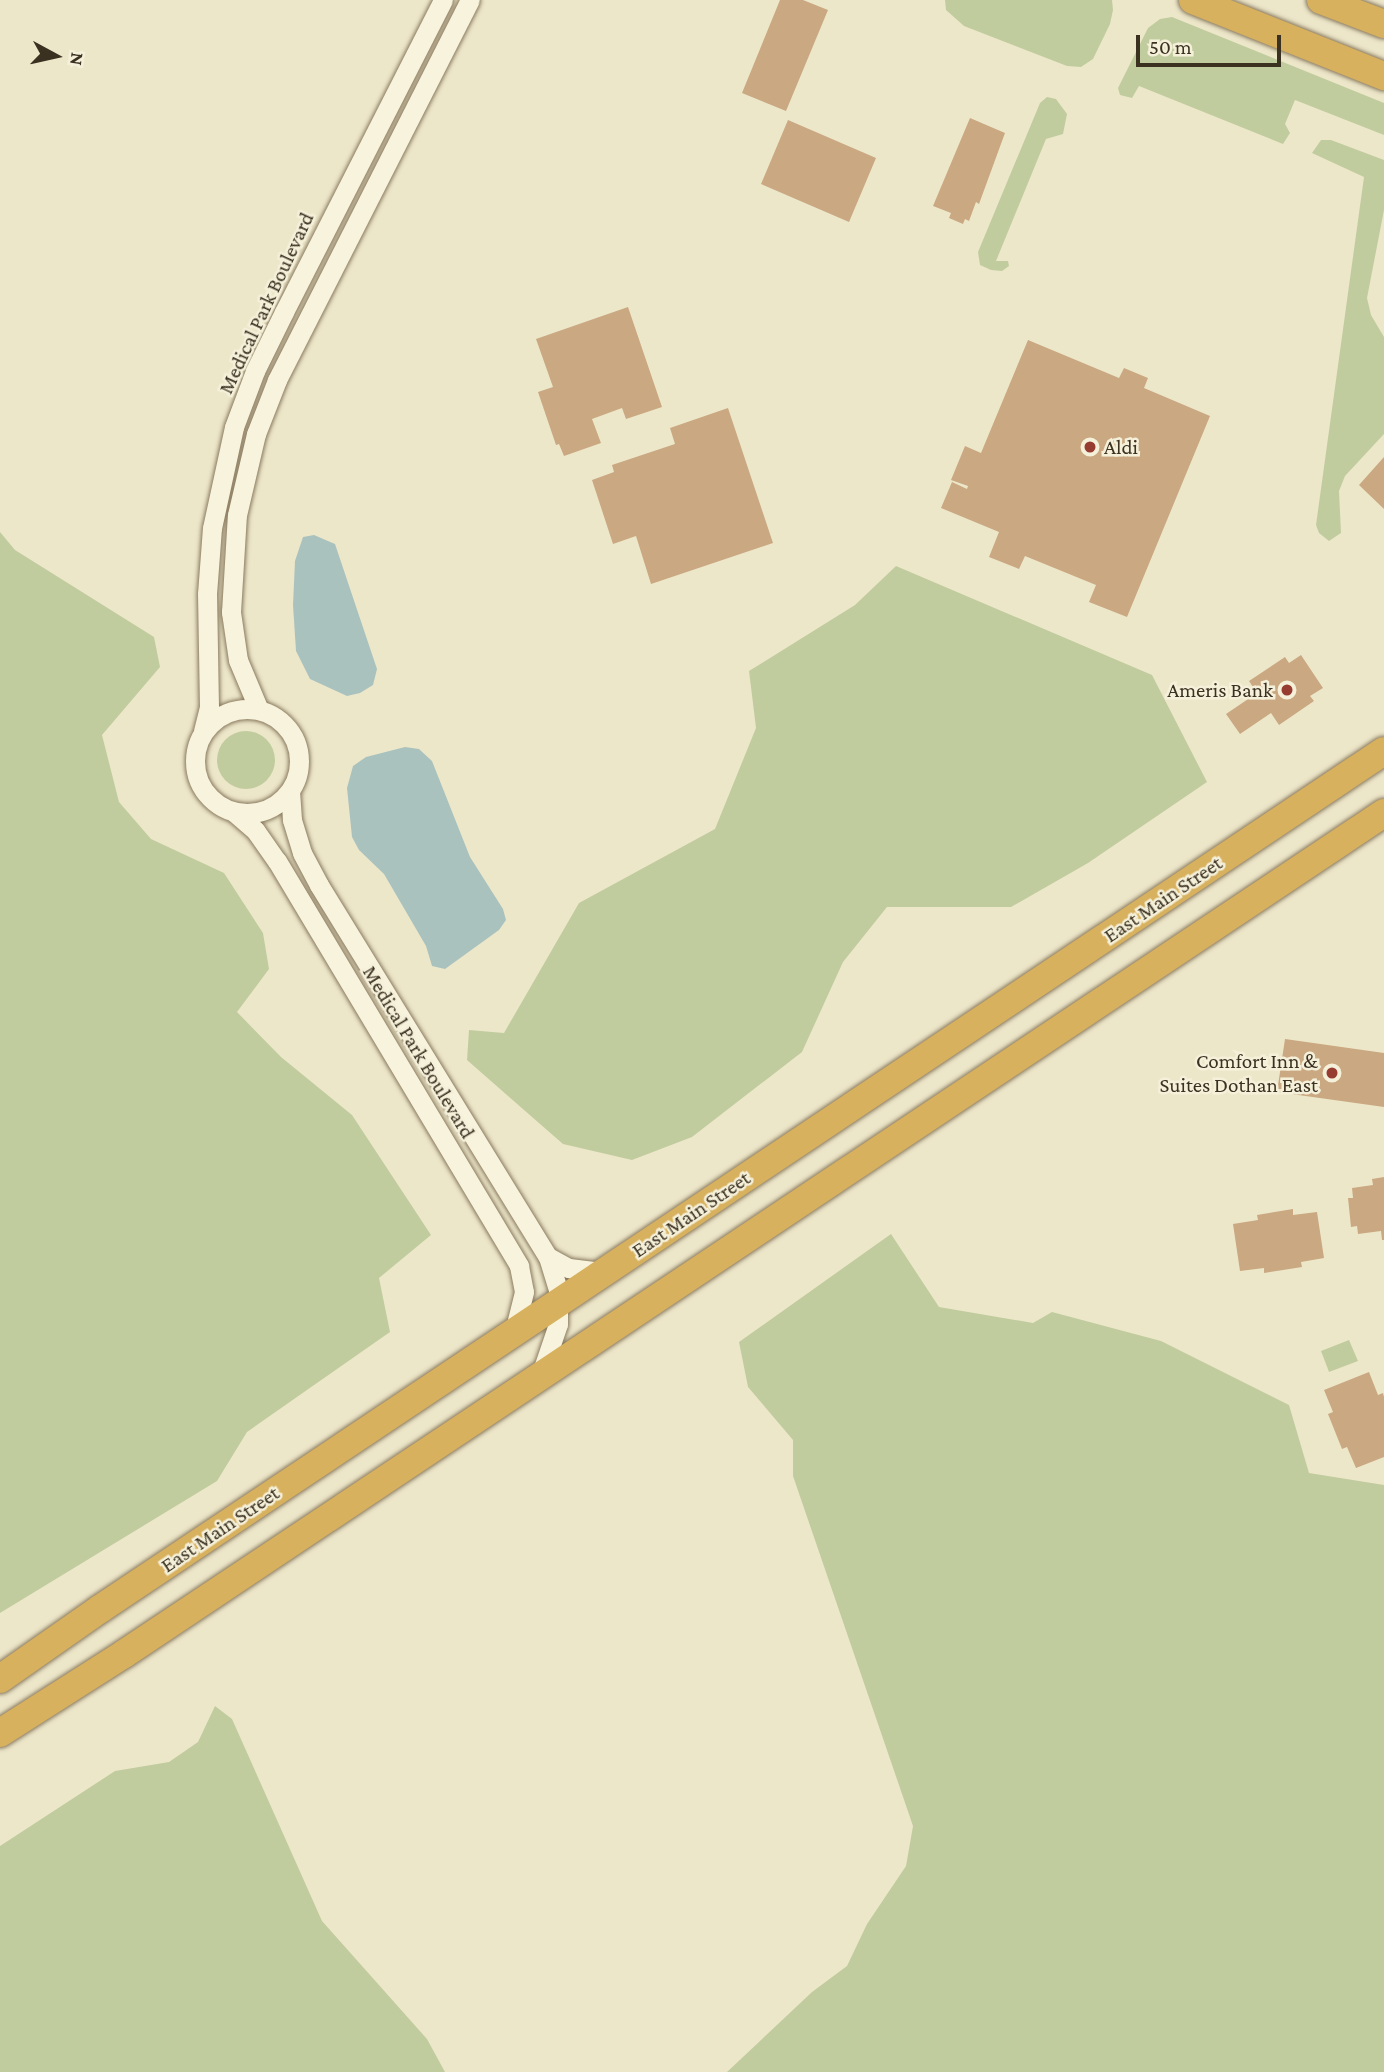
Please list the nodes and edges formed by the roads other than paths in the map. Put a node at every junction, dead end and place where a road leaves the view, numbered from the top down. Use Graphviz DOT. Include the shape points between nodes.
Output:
graph roads {
  1 [pos="443,0"];
  2 [pos="470,0"];
  3 [pos="1193,0"];
  4 [pos="1321,0"];
  5 [pos="1384,24"];
  6 [pos="1384,76"];
  7 [pos="259,710"];
  8 [pos="203,731"];
  9 [pos="1384,751"];
  10 [pos="289,791"];
  11 [pos="234,812"];
  12 [pos="1384,813"];
  13 [pos="548,1257"];
  14 [pos="604,1272"];
  15 [pos="559,1303"];
  16 [pos="514,1332"];
  17 [pos="540,1377"];
  18 [pos="0,1679"];
  19 [pos="0,1733"];
  1 -- 8 [label="street, Medical Park Boulevard" via="272,335 234,427 212,528 207,594 209,708"];
  2 -- 7 [label="street, Medical Park Boulevard" via="277,380 256,434 237,514 231,611 238,660"];
  3 -- 6 [label="highway"];
  4 -- 5 [label="highway"];
  7 -- 8 [label="street" via="222,714"];
  7 -- 10 [label="street" via="281,722 296,743 299,768"];
  8 -- 11 [label="street" via="194,755 197,780 212,800"];
  9 -- 14 [label="highway, East Main Street"];
  10 -- 11 [label="street" via="270,808"];
  10 -- 13 [label="street, Medical Park Boulevard" via="302,853 319,885"];
  11 -- 16 [label="street, Medical Park Boulevard" via="255,830 277,861 519,1266 524,1292"];
  12 -- 17 [label="highway"];
  13 -- 14 [label="street" via="569,1268"];
  13 -- 15 [label="street, Medical Park Boulevard"];
  14 -- 15 [label="highway, East Main Street"];
  15 -- 16 [label="highway, East Main Street"];
  15 -- 17 [label="street, Medical Park Boulevard" via="553,1341"];
  16 -- 18 [label="highway, East Main Street"];
  17 -- 19 [label="highway"];
}
